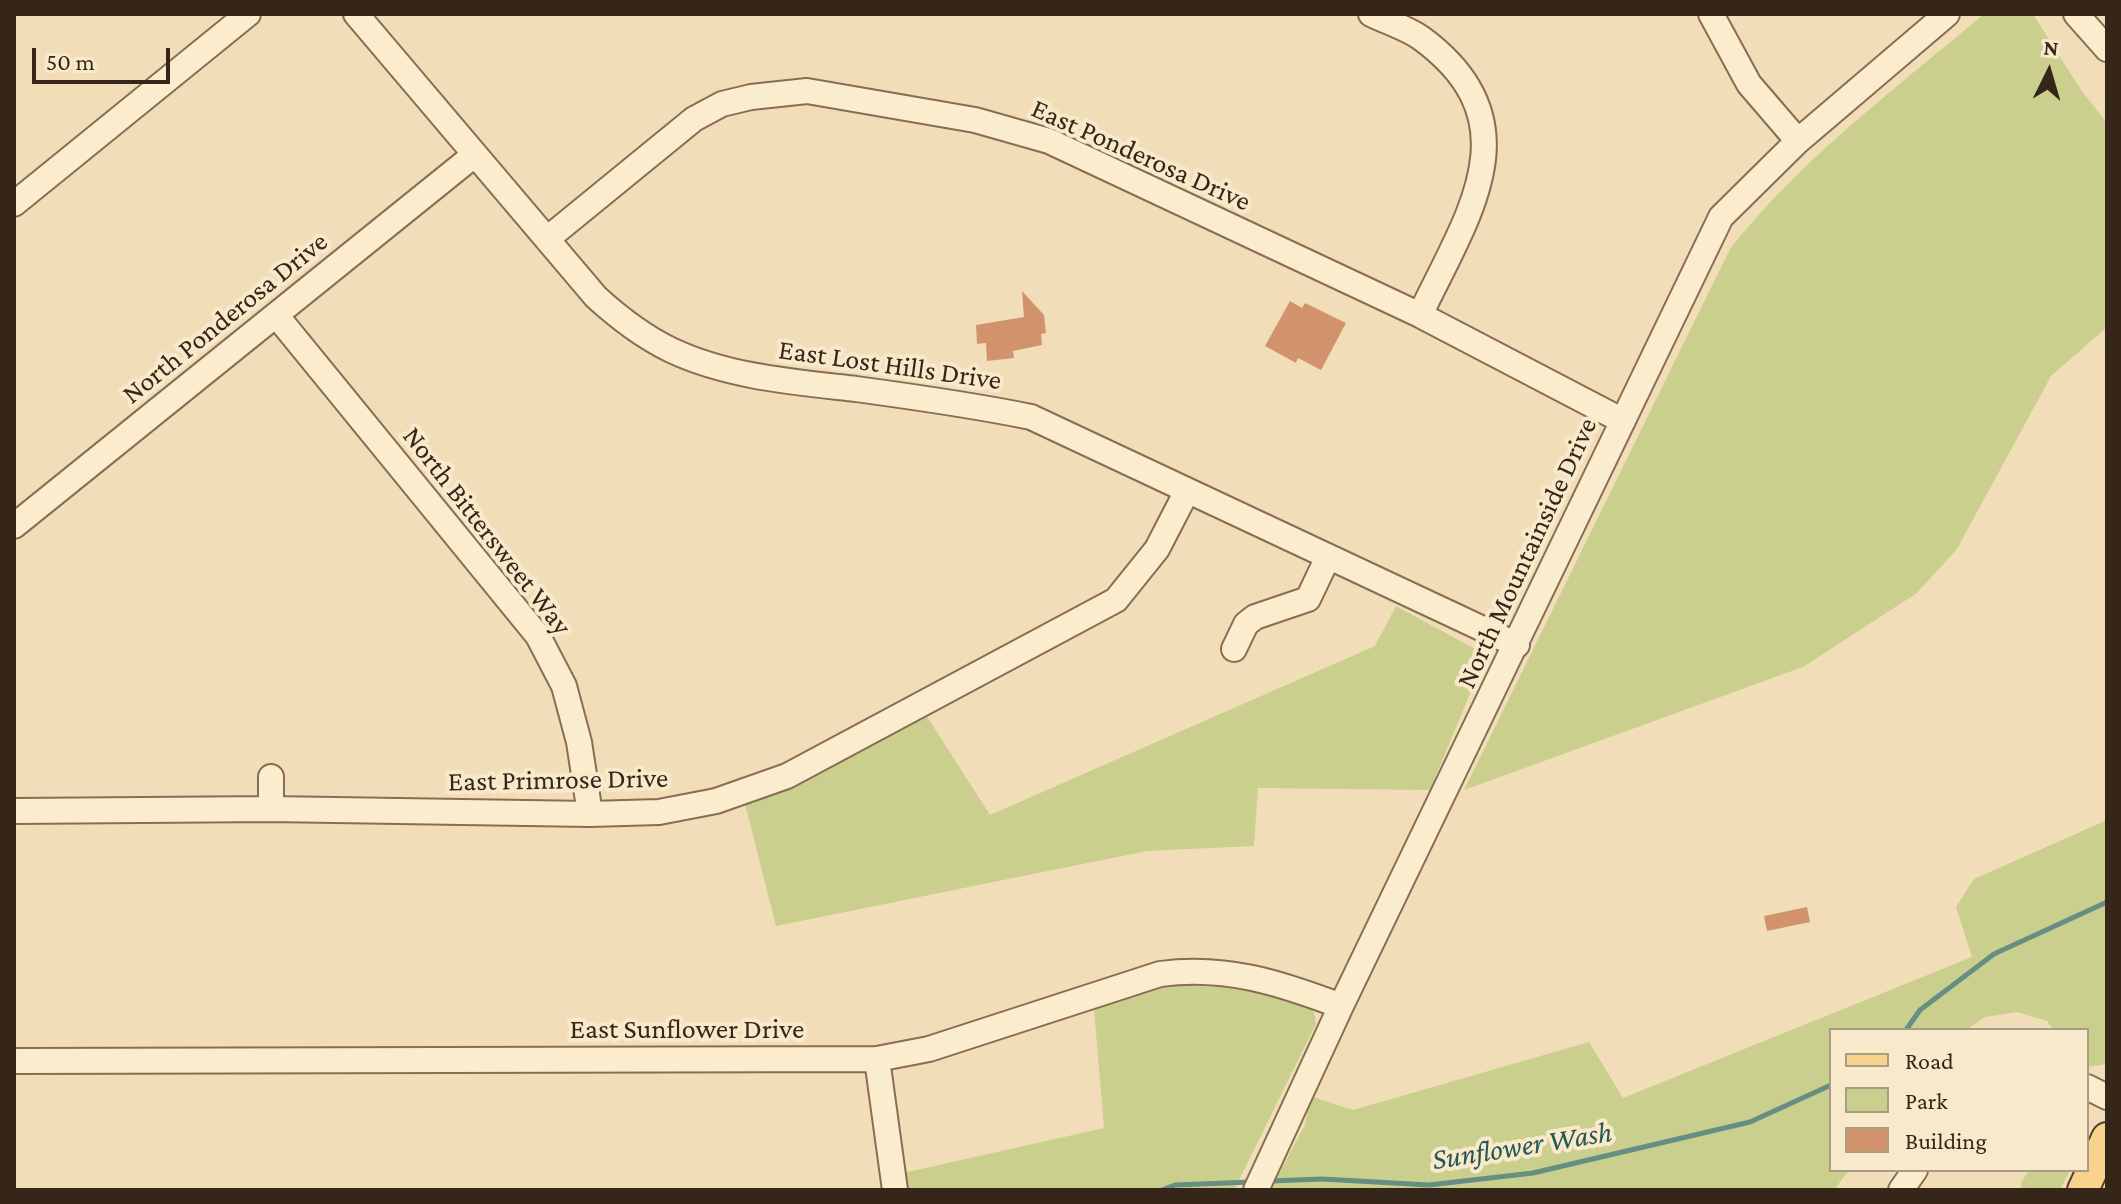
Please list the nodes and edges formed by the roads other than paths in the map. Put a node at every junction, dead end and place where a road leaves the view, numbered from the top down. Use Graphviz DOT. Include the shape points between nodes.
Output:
graph roads {
  1 [pos="248,14"];
  2 [pos="356,14"];
  3 [pos="1371,14"];
  4 [pos="1711,14"];
  5 [pos="1947,14"];
  6 [pos="2076,14"];
  7 [pos="2107,49"];
  8 [pos="1798,141"];
  9 [pos="473,156"];
  10 [pos="14,204"];
  11 [pos="547,239"];
  12 [pos="276,315"];
  13 [pos="1420,315"];
  14 [pos="1623,421"];
  15 [pos="1187,491"];
  16 [pos="14,526"];
  17 [pos="1328,557"];
  18 [pos="1517,645"];
  19 [pos="1234,649"];
  20 [pos="271,777"];
  21 [pos="271,809"];
  22 [pos="14,811"];
  23 [pos="590,814"];
  24 [pos="1341,1006"];
  25 [pos="877,1059"];
  26 [pos="14,1061"];
  27 [pos="2089,1088"];
  28 [pos="2107,1097"];
  29 [pos="2107,1138"];
  30 [pos="1914,1172"];
  31 [pos="895,1190"];
  32 [pos="1256,1190"];
  33 [pos="1901,1190"];
  34 [pos="2083,1190"];
  1 -- 10 [label="street"];
  2 -- 9 [label="street, East Lost Hills Drive"];
  3 -- 13 [label="street" via="1420,38 1467,83 1480,107 1484,162 1478,194"];
  4 -- 8 [label="street" via="1749,84"];
  5 -- 8 [label="street, North Mountainside Drive"];
  6 -- 7 [label="street"];
  8 -- 14 [label="street, North Mountainside Drive" via="1721,217"];
  9 -- 11 [label="street, East Lost Hills Drive"];
  9 -- 12 [label="street, North Ponderosa Drive"];
  11 -- 13 [label="street, East Ponderosa Drive" via="694,119 722,104 807,91 975,120 1049,141"];
  11 -- 15 [label="street, East Lost Hills Drive" via="596,297 630,327 672,351 771,379 1031,417"];
  12 -- 16 [label="street, North Ponderosa Drive"];
  12 -- 23 [label="street, North Bittersweet Way" via="538,636 564,686"];
  13 -- 14 [label="street, East Ponderosa Drive"];
  14 -- 18 [label="street, North Mountainside Drive"];
  15 -- 17 [label="street, East Lost Hills Drive"];
  15 -- 23 [label="street, East Primrose Drive" via="1157,549 1116,600 787,776 716,801 659,812"];
  17 -- 18 [label="street, East Lost Hills Drive"];
  17 -- 19 [label="street" via="1308,599 1255,617"];
  18 -- 24 [label="street, North Mountainside Drive"];
  20 -- 21 [label="street"];
  21 -- 22 [label="street, East Primrose Drive"];
  21 -- 23 [label="street, East Primrose Drive"];
  24 -- 25 [label="street, East Sunflower Drive" via="1278,982 1193,970 1160,974 929,1049"];
  24 -- 32 [label="street, North Mountainside Drive"];
  25 -- 26 [label="street, East Sunflower Drive"];
  25 -- 31 [label="street"];
  27 -- 28 [label="street"];
  29 -- 34 [label="main road"];
  30 -- 33 [label="street"];
}
